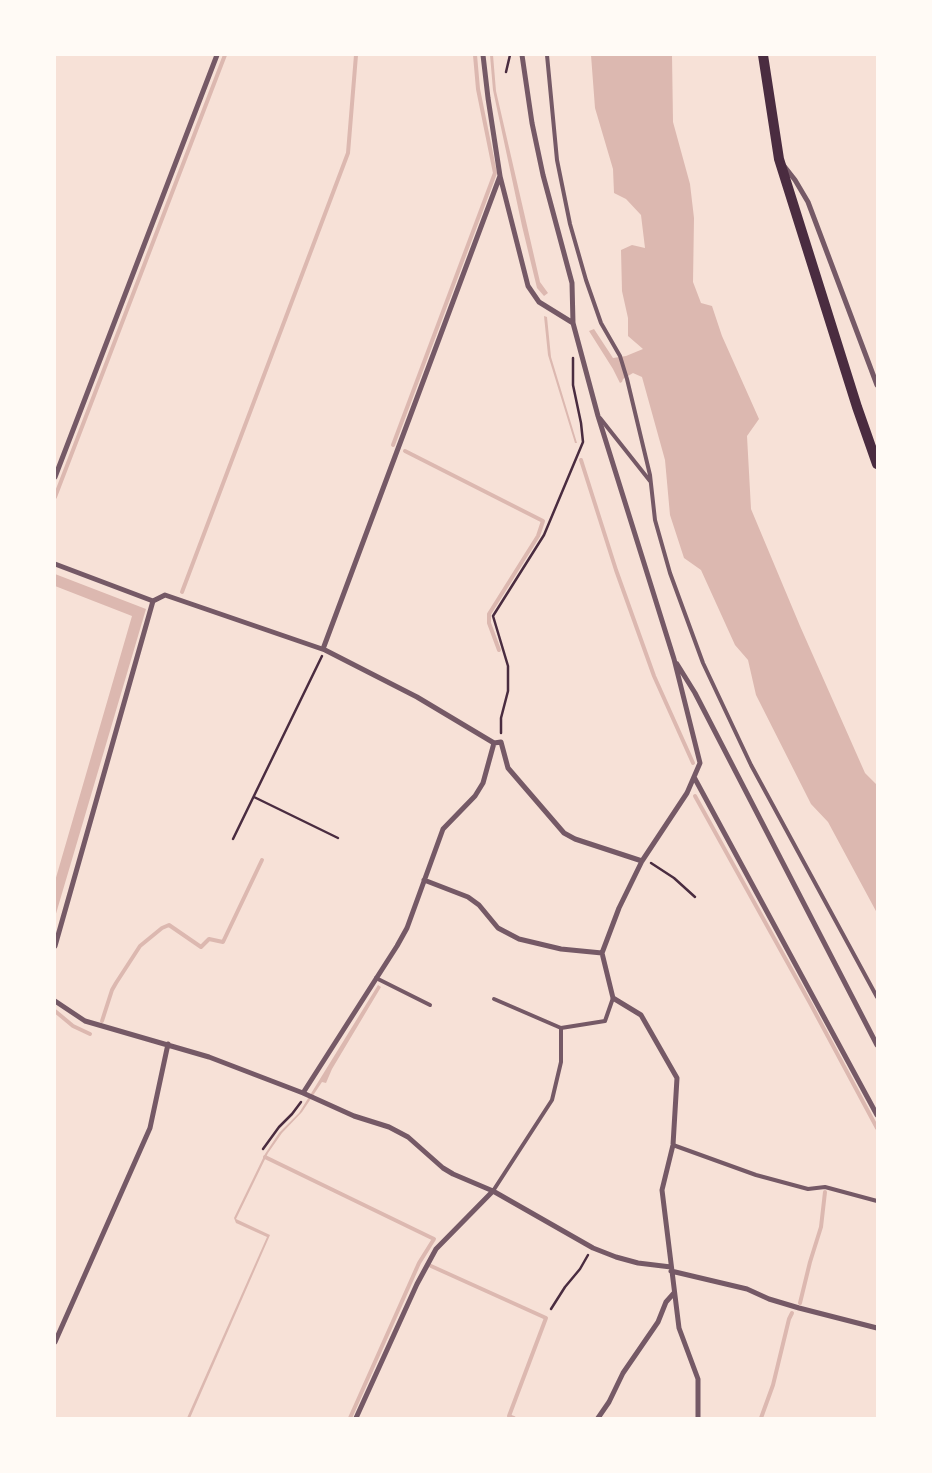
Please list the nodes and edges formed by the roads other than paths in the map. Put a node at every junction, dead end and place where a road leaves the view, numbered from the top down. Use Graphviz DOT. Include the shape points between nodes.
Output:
graph roads {
  1 [pos="217,55"];
  2 [pos="483,55"];
  3 [pos="522,55"];
  4 [pos="546,55"];
  5 [pos="763,55"];
  6 [pos="779,159"];
  7 [pos="500,176"];
  8 [pos="573,324"];
  9 [pos="877,385"];
  10 [pos="598,416"];
  11 [pos="877,464"];
  12 [pos="55,477"];
  13 [pos="651,483"];
  14 [pos="55,564"];
  15 [pos="153,601"];
  16 [pos="324,649"];
  17 [pos="674,659"];
  18 [pos="494,743"];
  19 [pos="694,777"];
  20 [pos="643,859"];
  21 [pos="424,880"];
  22 [pos="55,946"];
  23 [pos="602,952"];
  24 [pos="376,978"];
  25 [pos="877,997"];
  26 [pos="613,998"];
  27 [pos="494,1000"];
  28 [pos="55,1001"];
  29 [pos="430,1006"];
  30 [pos="561,1028"];
  31 [pos="168,1044"];
  32 [pos="877,1045"];
  33 [pos="304,1094"];
  34 [pos="877,1116"];
  35 [pos="673,1145"];
  36 [pos="493,1191"];
  37 [pos="877,1201"];
  38 [pos="671,1269"];
  39 [pos="674,1293"];
  40 [pos="877,1328"];
  41 [pos="55,1342"];
  42 [pos="356,1418"];
  43 [pos="598,1418"];
  44 [pos="698,1418"];
  1 -- 12 [label="street"];
  2 -- 7 [label="street"];
  3 -- 8 [label="street" via="543,175 572,282"];
  4 -- 13 [label="lane" via="556,160 570,224 601,323 620,356"];
  5 -- 6 [label="main road"];
  6 -- 9 [label="street" via="808,202"];
  6 -- 11 [label="main road"];
  7 -- 8 [label="street" via="528,286 539,302"];
  7 -- 16 [label="street"];
  8 -- 10 [label="street"];
  10 -- 13 [label="lane"];
  10 -- 17 [label="street"];
  13 -- 25 [label="lane" via="655,520 670,573 704,663 751,765"];
  14 -- 15 [label="street"];
  15 -- 16 [label="street" via="165,595"];
  15 -- 22 [label="street"];
  16 -- 18 [label="street" via="417,697"];
  17 -- 19 [label="street" via="700,763"];
  17 -- 32 [label="street" via="696,693"];
  18 -- 20 [label="street" via="501,742 508,768 564,833"];
  18 -- 21 [label="street" via="483,783 444,829"];
  19 -- 20 [label="street" via="687,794"];
  19 -- 34 [label="street"];
  20 -- 23 [label="street" via="618,908"];
  21 -- 23 [label="street" via="468,897 498,928 520,939 561,949"];
  21 -- 24 [label="street" via="407,928"];
  23 -- 26 [label="street"];
  24 -- 29 [label="lane"];
  24 -- 33 [label="street"];
  26 -- 30 [label="lane" via="605,1021"];
  26 -- 35 [label="street" via="641,1014 676,1078"];
  27 -- 30 [label="lane"];
  28 -- 31 [label="street" via="85,1021"];
  30 -- 36 [label="lane" via="561,1062 552,1100"];
  31 -- 33 [label="street"];
  31 -- 41 [label="street" via="150,1128"];
  33 -- 36 [label="street" via="408,1137 443,1168"];
  35 -- 37 [label="lane" via="808,1190 825,1187"];
  35 -- 38 [label="street" via="662,1190"];
  36 -- 38 [label="street" via="593,1248 638,1263"];
  36 -- 42 [label="street" via="436,1249"];
  38 -- 39 [label="street"];
  38 -- 40 [label="street"];
  39 -- 43 [label="street" via="622,1373"];
  39 -- 44 [label="street" via="679,1328 698,1379"];
}
